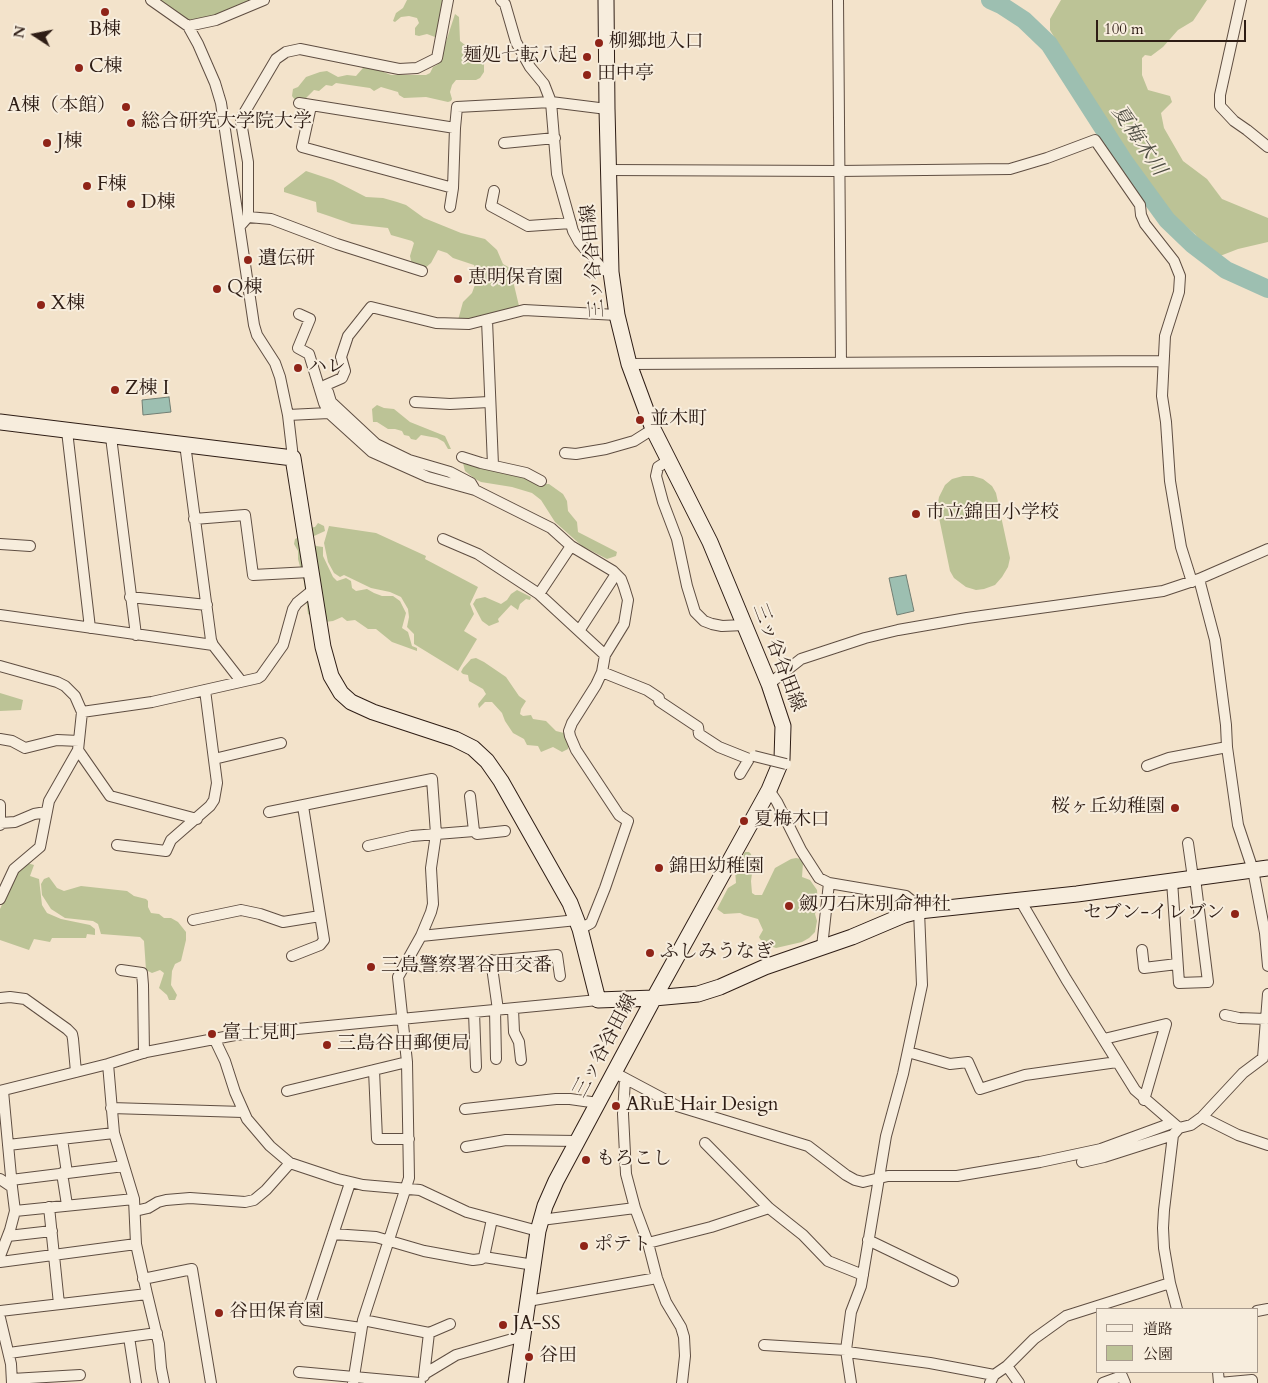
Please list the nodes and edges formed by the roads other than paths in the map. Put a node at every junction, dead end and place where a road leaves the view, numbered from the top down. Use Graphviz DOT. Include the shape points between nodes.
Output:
graph roads {
  1 [pos="151,0"];
  2 [pos="264,0"];
  3 [pos="448,0"];
  4 [pos="501,0"];
  5 [pos="606,0"];
  6 [pos="838,0"];
  7 [pos="1241,0"];
  8 [pos="188,26"];
  9 [pos="551,102"];
  10 [pos="299,103"];
  11 [pos="311,106"];
  12 [pos="607,109"];
  13 [pos="455,128"];
  14 [pos="555,138"];
  15 [pos="504,144"];
  16 [pos="1268,147"];
  17 [pos="608,170"];
  18 [pos="839,171"];
  19 [pos="453,188"];
  20 [pos="494,191"];
  21 [pos="450,208"];
  22 [pos="248,217"];
  23 [pos="571,223"];
  24 [pos="240,226"];
  25 [pos="422,272"];
  26 [pos="611,272"];
  27 [pos="299,314"];
  28 [pos="617,315"];
  29 [pos="487,320"];
  30 [pos="1164,361"];
  31 [pos="312,364"];
  32 [pos="629,364"];
  33 [pos="841,364"];
  34 [pos="326,385"];
  35 [pos="414,402"];
  36 [pos="489,402"];
  37 [pos="329,413"];
  38 [pos="288,415"];
  39 [pos="0,422"];
  40 [pos="653,429"];
  41 [pos="67,431"];
  42 [pos="111,436"];
  43 [pos="185,444"];
  44 [pos="565,453"];
  45 [pos="462,457"];
  46 [pos="293,458"];
  47 [pos="669,460"];
  48 [pos="492,465"];
  49 [pos="541,481"];
  50 [pos="475,490"];
  51 [pos="194,518"];
  52 [pos="443,539"];
  53 [pos="0,544"];
  54 [pos="30,546"];
  55 [pos="571,546"];
  56 [pos="1268,549"];
  57 [pos="310,572"];
  58 [pos="616,574"];
  59 [pos="1195,581"];
  60 [pos="313,590"];
  61 [pos="539,594"];
  62 [pos="130,597"];
  63 [pos="207,605"];
  64 [pos="0,614"];
  65 [pos="744,625"];
  66 [pos="90,628"];
  67 [pos="579,631"];
  68 [pos="136,635"];
  69 [pos="213,646"];
  70 [pos="605,655"];
  71 [pos="0,666"];
  72 [pos="602,672"];
  73 [pos="241,681"];
  74 [pos="769,684"];
  75 [pos="205,690"];
  76 [pos="82,712"];
  77 [pos="0,739"];
  78 [pos="281,743"];
  79 [pos="78,746"];
  80 [pos="1226,747"];
  81 [pos="754,756"];
  82 [pos="214,759"];
  83 [pos="786,764"];
  84 [pos="1147,766"];
  85 [pos="740,774"];
  86 [pos="769,790"];
  87 [pos="470,796"];
  88 [pos="0,805"];
  89 [pos="303,806"];
  90 [pos="46,812"];
  91 [pos="269,812"];
  92 [pos="197,819"];
  93 [pos="0,823"];
  94 [pos="506,831"];
  95 [pos="474,832"];
  96 [pos="436,834"];
  97 [pos="1188,843"];
  98 [pos="117,845"];
  99 [pos="368,846"];
  100 [pos="1261,869"];
  101 [pos="1194,878"];
  102 [pos="1172,881"];
  103 [pos="829,883"];
  104 [pos="0,899"];
  105 [pos="1020,900"];
  106 [pos="919,911"];
  107 [pos="320,916"];
  108 [pos="193,920"];
  109 [pos="578,925"];
  110 [pos="421,936"];
  111 [pos="822,947"];
  112 [pos="1142,950"];
  113 [pos="292,956"];
  114 [pos="491,960"];
  115 [pos="1177,964"];
  116 [pos="1268,966"];
  117 [pos="423,967"];
  118 [pos="121,970"];
  119 [pos="560,976"];
  120 [pos="1268,994"];
  121 [pos="0,998"];
  122 [pos="654,998"];
  123 [pos="598,1000"];
  124 [pos="513,1009"];
  125 [pos="496,1010"];
  126 [pos="474,1012"];
  127 [pos="1225,1015"];
  128 [pos="403,1019"];
  129 [pos="1266,1019"];
  130 [pos="214,1038"];
  131 [pos="1104,1039"];
  132 [pos="144,1052"];
  133 [pos="908,1052"];
  134 [pos="1265,1057"];
  135 [pos="496,1059"];
  136 [pos="521,1060"];
  137 [pos="406,1062"];
  138 [pos="1117,1062"];
  139 [pos="108,1064"];
  140 [pos="476,1067"];
  141 [pos="374,1070"];
  142 [pos="76,1072"];
  143 [pos="620,1076"];
  144 [pos="1,1091"];
  145 [pos="287,1091"];
  146 [pos="1144,1100"];
  147 [pos="598,1103"];
  148 [pos="111,1108"];
  149 [pos="465,1109"];
  150 [pos="243,1112"];
  151 [pos="1202,1117"];
  152 [pos="1175,1129"];
  153 [pos="114,1133"];
  154 [pos="409,1139"];
  155 [pos="62,1140"];
  156 [pos="578,1141"];
  157 [pos="705,1143"];
  158 [pos="8,1144"];
  159 [pos="466,1146"];
  160 [pos="1268,1146"];
  161 [pos="1082,1162"];
  162 [pos="290,1163"];
  163 [pos="124,1166"];
  164 [pos="64,1173"];
  165 [pos="879,1178"];
  166 [pos="0,1179"];
  167 [pos="350,1182"];
  168 [pos="12,1184"];
  169 [pos="406,1188"];
  170 [pos="134,1199"];
  171 [pos="67,1206"];
  172 [pos="49,1207"];
  173 [pos="635,1208"];
  174 [pos="769,1208"];
  175 [pos="15,1211"];
  176 [pos="135,1211"];
  177 [pos="492,1219"];
  178 [pos="540,1226"];
  179 [pos="52,1231"];
  180 [pos="333,1234"];
  181 [pos="8,1236"];
  182 [pos="388,1240"];
  183 [pos="868,1240"];
  184 [pos="648,1242"];
  185 [pos="136,1244"];
  186 [pos="0,1255"];
  187 [pos="55,1256"];
  188 [pos="484,1257"];
  189 [pos="534,1265"];
  190 [pos="863,1275"];
  191 [pos="657,1278"];
  192 [pos="143,1279"];
  193 [pos="952,1281"];
  194 [pos="1170,1283"];
  195 [pos="147,1294"];
  196 [pos="528,1301"];
  197 [pos="60,1304"];
  198 [pos="1177,1308"];
  199 [pos="0,1311"];
  200 [pos="1,1324"];
  201 [pos="362,1324"];
  202 [pos="450,1324"];
  203 [pos="157,1333"];
  204 [pos="429,1333"];
  205 [pos="523,1336"];
  206 [pos="129,1337"];
  207 [pos="764,1345"];
  208 [pos="847,1351"];
  209 [pos="9,1353"];
  210 [pos="1007,1366"];
  211 [pos="299,1372"];
  212 [pos="1218,1373"];
  213 [pos="80,1375"];
  214 [pos="992,1379"];
  215 [pos="353,1380"];
  216 [pos="422,1380"];
  217 [pos="12,1381"];
  218 [pos="136,1383"];
  219 [pos="164,1383"];
  220 [pos="211,1383"];
  221 [pos="516,1383"];
  222 [pos="682,1383"];
  223 [pos="851,1383"];
  224 [pos="1019,1383"];
  225 [pos="1103,1383"];
  226 [pos="1125,1383"];
  227 [pos="1252,1383"];
  1 -- 8 [label="street"];
  2 -- 8 [label="street" via="216,20"];
  3 -- 22 [label="street" via="437,58 417,68 400,69 300,49 286,52 276,59 241,122 248,162"];
  4 -- 9 [label="street" via="516,42 530,68 544,84"];
  5 -- 12 [label="street, 三ッ谷谷田線"];
  6 -- 18 [label="street"];
  7 -- 16 [label="street" via="1220,106 1234,122"];
  8 -- 24 [label="street" via="222,103"];
  9 -- 12 [label="street"];
  9 -- 13 [label="street" via="457,107"];
  9 -- 14 [label="street"];
  10 -- 11 [label="street"];
  11 -- 13 [label="street"];
  11 -- 19 [label="street" via="302,147"];
  12 -- 17 [label="street, 三ッ谷谷田線"];
  13 -- 19 [label="street"];
  14 -- 15 [label="street"];
  14 -- 23 [label="street" via="557,174"];
  17 -- 18 [label="street"];
  17 -- 26 [label="street, 三ッ谷谷田線"];
  18 -- 30 [label="street" via="1010,169 1095,140 1140,205 1145,224 1171,256 1178,271 1181,283 1165,336"];
  18 -- 33 [label="street"];
  19 -- 21 [label="street"];
  20 -- 23 [label="street" via="491,206 528,226"];
  22 -- 24 [label="street"];
  22 -- 25 [label="street" via="271,219"];
  23 -- 26 [label="street" via="580,242 599,266"];
  24 -- 38 [label="street" via="254,325 275,363"];
  26 -- 28 [label="street, 三ッ谷谷田線"];
  27 -- 31 [label="street" via="310,319 298,348 309,354"];
  28 -- 29 [label="street" via="524,310"];
  28 -- 32 [label="street, 三ッ谷谷田線"];
  29 -- 34 [label="street" via="469,324 436,323 372,307 348,336 340,357 345,371 342,378"];
  29 -- 36 [label="street"];
  30 -- 33 [label="street"];
  30 -- 59 [label="street" via="1162,396 1167,464 1181,547"];
  31 -- 34 [label="street"];
  31 -- 37 [label="street"];
  32 -- 33 [label="street"];
  32 -- 40 [label="street, 三ッ谷谷田線"];
  34 -- 50 [label="street" via="331,402 376,444 409,460 450,472 471,483"];
  35 -- 36 [label="street"];
  36 -- 48 [label="street"];
  37 -- 38 [label="street"];
  37 -- 50 [label="street" via="372,452 428,477"];
  38 -- 46 [label="street"];
  39 -- 41 [label="street"];
  40 -- 44 [label="street" via="634,441 606,449"];
  40 -- 47 [label="street, 三ッ谷谷田線"];
  41 -- 42 [label="street"];
  41 -- 66 [label="street"];
  42 -- 43 [label="street"];
  42 -- 62 [label="street"];
  43 -- 46 [label="street"];
  43 -- 51 [label="street"];
  45 -- 48 [label="street"];
  46 -- 57 [label="street"];
  47 -- 65 [label="street, 三ッ谷谷田線" via="710,542"];
  47 -- 65 [label="street" via="658,468 656,476 677,539 695,612 712,624"];
  48 -- 49 [label="street" via="526,473"];
  50 -- 55 [label="street" via="551,528"];
  51 -- 57 [label="street" via="245,514 253,575"];
  51 -- 63 [label="street"];
  52 -- 61 [label="street" via="478,554"];
  53 -- 54 [label="street"];
  55 -- 58 [label="street"];
  55 -- 61 [label="street"];
  56 -- 59 [label="street"];
  57 -- 60 [label="street"];
  58 -- 67 [label="street"];
  58 -- 70 [label="street" via="628,600 627,611 624,624"];
  59 -- 74 [label="street" via="1152,593 898,630 802,659"];
  59 -- 80 [label="street" via="1215,640"];
  60 -- 73 [label="street" via="293,609 282,645 262,676"];
  60 -- 109 [label="street" via="322,647 331,676 341,693 351,702 373,712 455,739 473,748 487,761 570,903"];
  61 -- 67 [label="street"];
  62 -- 63 [label="street"];
  62 -- 68 [label="street"];
  63 -- 69 [label="street"];
  64 -- 66 [label="street"];
  65 -- 74 [label="street, 三ッ谷谷田線"];
  66 -- 68 [label="street"];
  67 -- 70 [label="street"];
  68 -- 69 [label="street"];
  69 -- 73 [label="street"];
  70 -- 72 [label="street"];
  71 -- 76 [label="street" via="65,686 75,696"];
  72 -- 85 [label="street" via="647,690 698,727 699,734 749,759"];
  72 -- 109 [label="street" via="572,723 570,736 619,815 628,821 591,923"];
  73 -- 75 [label="street"];
  74 -- 86 [label="street, 三ッ谷谷田線" via="784,726 782,759"];
  75 -- 76 [label="street"];
  75 -- 82 [label="street"];
  76 -- 79 [label="street"];
  77 -- 79 [label="street" via="24,748 57,740"];
  78 -- 82 [label="street"];
  79 -- 90 [label="street"];
  79 -- 92 [label="street" via="110,796"];
  80 -- 84 [label="street" via="1169,758"];
  80 -- 100 [label="street" via="1238,825"];
  81 -- 83 [label="street, bridge"];
  82 -- 92 [label="street" via="217,784 214,800"];
  86 -- 103 [label="street" via="817,875"];
  86 -- 122 [label="street, 三ッ谷谷田線"];
  87 -- 95 [label="street"];
  88 -- 93 [label="street"];
  89 -- 91 [label="street"];
  89 -- 96 [label="street" via="432,779"];
  89 -- 107 [label="street"];
  90 -- 93 [label="street" via="15,822"];
  90 -- 104 [label="street" via="40,847 14,869"];
  92 -- 98 [label="street" via="170,840 166,852"];
  94 -- 95 [label="street"];
  95 -- 96 [label="street"];
  96 -- 99 [label="street"];
  96 -- 110 [label="street" via="431,868 433,904"];
  97 -- 101 [label="street"];
  100 -- 101 [label="street"];
  100 -- 116 [label="street"];
  101 -- 102 [label="street"];
  101 -- 115 [label="street" via="1208,982 1179,983"];
  102 -- 105 [label="street"];
  102 -- 115 [label="street"];
  103 -- 106 [label="street" via="906,896"];
  103 -- 111 [label="street"];
  105 -- 106 [label="street"];
  105 -- 131 [label="street"];
  106 -- 111 [label="street"];
  106 -- 133 [label="street" via="922,985"];
  107 -- 108 [label="street" via="283,922 240,910"];
  107 -- 113 [label="street" via="323,942"];
  109 -- 110 [label="street"];
  109 -- 123 [label="street"];
  110 -- 128 [label="street" via="398,977"];
  111 -- 122 [label="street" via="698,994"];
  112 -- 115 [label="street" via="1144,968"];
  114 -- 117 [label="street"];
  114 -- 119 [label="street" via="557,955"];
  114 -- 125 [label="street"];
  118 -- 132 [label="street" via="142,973"];
  120 -- 129 [label="street"];
  121 -- 142 [label="street" via="25,999 67,1029 72,1034"];
  122 -- 123 [label="street"];
  122 -- 143 [label="street, 三ッ谷谷田線"];
  123 -- 124 [label="street"];
  124 -- 125 [label="street"];
  124 -- 136 [label="street" via="514,1032"];
  125 -- 126 [label="street"];
  125 -- 135 [label="street"];
  126 -- 128 [label="street"];
  126 -- 140 [label="street"];
  127 -- 129 [label="street"];
  128 -- 130 [label="street"];
  128 -- 137 [label="street"];
  129 -- 134 [label="street"];
  130 -- 132 [label="street"];
  130 -- 150 [label="street"];
  131 -- 138 [label="street"];
  131 -- 146 [label="street" via="1166,1024"];
  132 -- 139 [label="street"];
  133 -- 138 [label="street" via="950,1064 968,1062 980,1089 1025,1075"];
  133 -- 165 [label="street" via="886,1136"];
  134 -- 151 [label="street" via="1243,1074"];
  137 -- 141 [label="street"];
  137 -- 154 [label="street"];
  138 -- 146 [label="street"];
  139 -- 142 [label="street"];
  139 -- 148 [label="street"];
  141 -- 145 [label="street"];
  141 -- 154 [label="street" via="376,1139"];
  142 -- 144 [label="street"];
  143 -- 147 [label="street, 三ッ谷谷田線"];
  143 -- 165 [label="street" via="677,1106 808,1146 856,1180 863,1182"];
  143 -- 173 [label="street" via="624,1158"];
  144 -- 158 [label="street"];
  146 -- 152 [label="street"];
  147 -- 149 [label="street" via="556,1099"];
  147 -- 156 [label="street, 三ッ谷谷田線"];
  148 -- 150 [label="street"];
  148 -- 153 [label="street"];
  150 -- 162 [label="street" via="270,1146"];
  151 -- 152 [label="street"];
  151 -- 160 [label="street"];
  152 -- 161 [label="street" via="1104,1157"];
  152 -- 165 [label="street" via="1101,1149 957,1176"];
  152 -- 194 [label="street" via="1163,1228"];
  153 -- 155 [label="street"];
  153 -- 163 [label="street"];
  154 -- 169 [label="street"];
  155 -- 158 [label="street"];
  155 -- 164 [label="street"];
  156 -- 159 [label="street" via="506,1140"];
  156 -- 178 [label="street, 三ッ谷谷田線" via="556,1181"];
  157 -- 174 [label="street"];
  158 -- 168 [label="street"];
  162 -- 167 [label="street"];
  162 -- 176 [label="street" via="254,1200 166,1200"];
  163 -- 164 [label="street"];
  163 -- 170 [label="street"];
  164 -- 168 [label="street"];
  164 -- 171 [label="street"];
  165 -- 183 [label="street"];
  166 -- 168 [label="street"];
  167 -- 169 [label="street" via="363,1186"];
  167 -- 180 [label="street"];
  168 -- 175 [label="street"];
  169 -- 177 [label="street" via="427,1192 467,1212"];
  169 -- 182 [label="street"];
  170 -- 171 [label="street"];
  170 -- 176 [label="street"];
  171 -- 172 [label="street"];
  172 -- 175 [label="street"];
  172 -- 179 [label="street"];
  173 -- 178 [label="street"];
  173 -- 184 [label="street"];
  174 -- 184 [label="street" via="711,1227"];
  174 -- 190 [label="street" via="828,1260"];
  175 -- 181 [label="street"];
  176 -- 185 [label="street"];
  177 -- 178 [label="street"];
  177 -- 188 [label="street"];
  178 -- 189 [label="street, 三ッ谷谷田線"];
  179 -- 181 [label="street"];
  179 -- 187 [label="street"];
  180 -- 182 [label="street"];
  180 -- 201 [label="street" via="305,1318"];
  181 -- 186 [label="street"];
  182 -- 188 [label="street" via="473,1260"];
  182 -- 201 [label="street"];
  183 -- 190 [label="street"];
  183 -- 193 [label="street"];
  184 -- 191 [label="street"];
  185 -- 187 [label="street"];
  185 -- 192 [label="street"];
  186 -- 187 [label="street"];
  187 -- 197 [label="street"];
  188 -- 189 [label="street"];
  189 -- 196 [label="street, 三ッ谷谷田線"];
  190 -- 208 [label="street" via="851,1312"];
  191 -- 196 [label="street"];
  191 -- 222 [label="street" via="684,1337"];
  192 -- 195 [label="street"];
  192 -- 220 [label="street" via="192,1269"];
  194 -- 198 [label="street"];
  194 -- 210 [label="street" via="1066,1316"];
  195 -- 197 [label="street"];
  195 -- 203 [label="street"];
  196 -- 205 [label="street, 三ッ谷谷田線"];
  197 -- 199 [label="street"];
  200 -- 209 [label="street"];
  201 -- 204 [label="street"];
  201 -- 215 [label="street"];
  202 -- 204 [label="street"];
  203 -- 206 [label="street"];
  203 -- 219 [label="street"];
  204 -- 216 [label="street"];
  205 -- 216 [label="street" via="456,1355"];
  205 -- 221 [label="street, 三ッ谷谷田線"];
  206 -- 209 [label="street"];
  206 -- 218 [label="street"];
  207 -- 208 [label="street"];
  208 -- 214 [label="street" via="930,1363"];
  208 -- 223 [label="street"];
  209 -- 217 [label="street"];
  210 -- 214 [label="street"];
  210 -- 224 [label="street"];
  211 -- 215 [label="street"];
  212 -- 227 [label="street" via="1219,1383 1252,1380"];
  213 -- 217 [label="street"];
  215 -- 216 [label="street"];
  225 -- 226 [label="street" via="1122,1376"];
}
